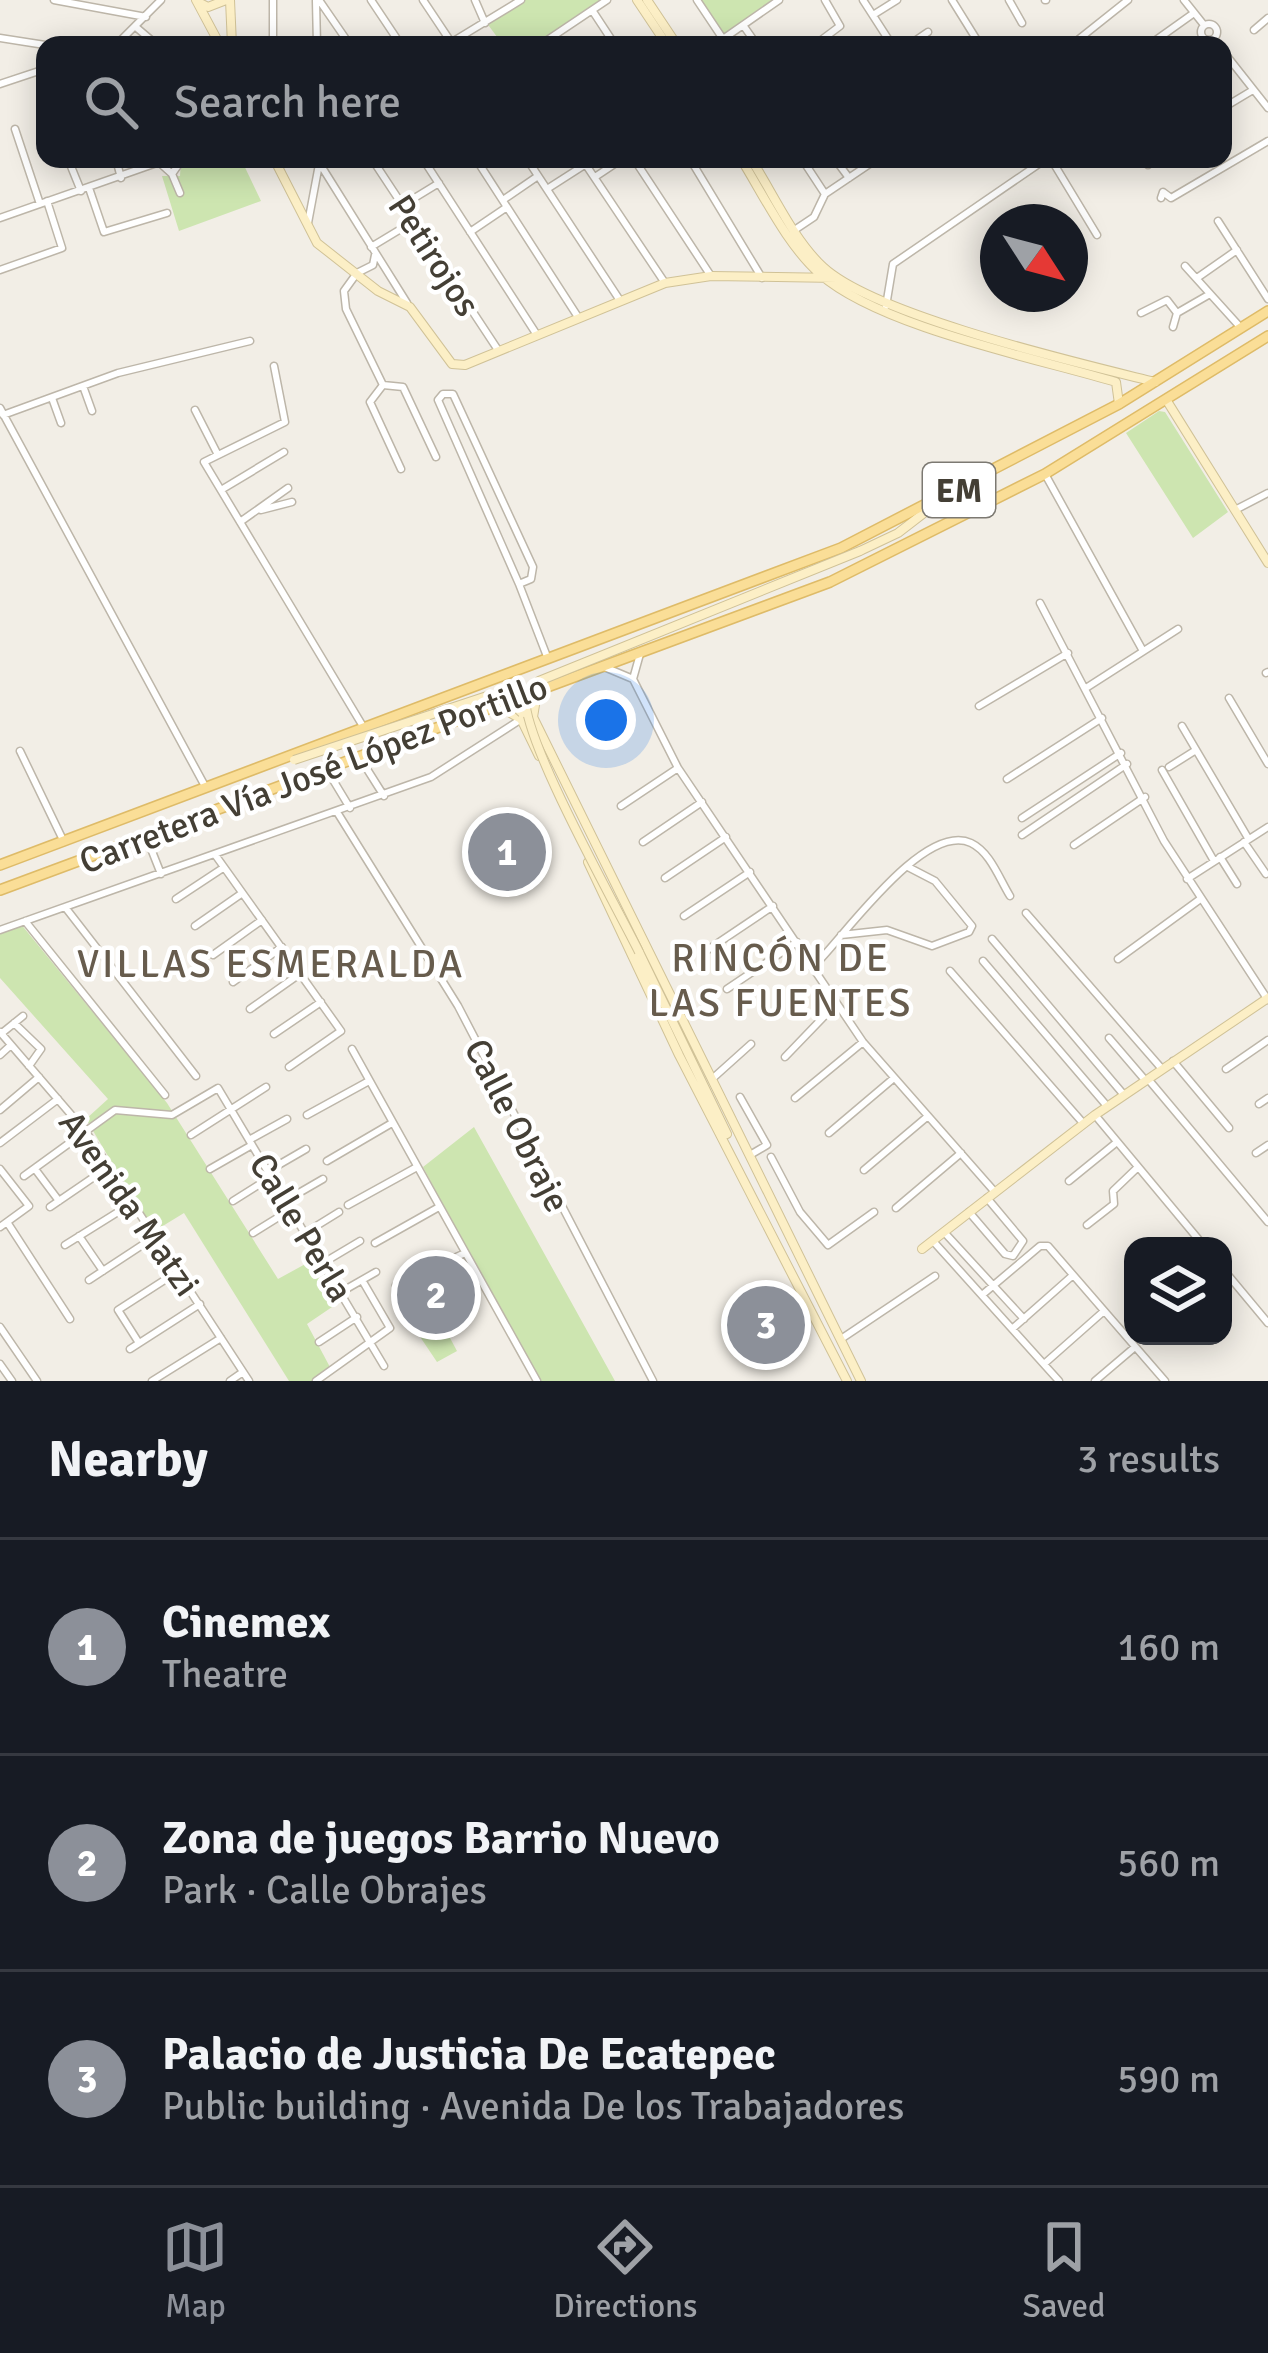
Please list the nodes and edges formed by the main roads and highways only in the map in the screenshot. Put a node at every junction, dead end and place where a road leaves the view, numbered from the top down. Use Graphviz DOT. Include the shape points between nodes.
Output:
graph roads {
  1 [pos="228,0"];
  2 [pos="637,0"];
  3 [pos="647,0"];
  4 [pos="196,1"];
  5 [pos="215,36"];
  6 [pos="231,36"];
  7 [pos="661,36"];
  8 [pos="671,36"];
  9 [pos="278,168"];
  10 [pos="747,168"];
  11 [pos="757,168"];
  12 [pos="824,278"];
  13 [pos="837,278"];
  14 [pos="886,305"];
  15 [pos="1268,311"];
  16 [pos="1268,336"];
  17 [pos="1155,382"];
  18 [pos="1167,401"];
  19 [pos="1119,404"];
  20 [pos="937,503"];
  21 [pos="1268,563"];
  22 [pos="548,685"];
  23 [pos="490,707"];
  24 [pos="232,778"];
  25 [pos="0,865"];
  26 [pos="0,890"];
  27 [pos="652,957"];
  28 [pos="1268,999"];
  29 [pos="730,1147"];
  30 [pos="922,1249"];
  31 [pos="847,1381"];
  32 [pos="861,1381"];
  1 -- 4 [label="main road" via="208,8"];
  1 -- 6 [label="main road"];
  2 -- 7 [label="main road"];
  3 -- 8 [label="main road"];
  4 -- 5 [label="main road"];
  9 -- 12 [label="main road" via="317,243 410,307 452,364 665,284 711,276"];
  10 -- 12 [label="main road"];
  11 -- 13 [label="main road"];
  12 -- 13 [label="main road"];
  12 -- 14 [label="main road"];
  13 -- 14 [label="main road"];
  14 -- 17 [label="main road"];
  14 -- 19 [label="main road" via="1116,382"];
  15 -- 17 [label="main road, Carretera Vía José López Portillo / EM"];
  16 -- 18 [label="main road, Carretera Vía José López Portillo / EM"];
  17 -- 19 [label="main road, Carretera Vía José López Portillo / EM"];
  18 -- 21 [label="main road"];
  18 -- 22 [label="main road, Carretera Vía José López Portillo / EM" via="1046,474 830,582"];
  19 -- 20 [label="main road, Carretera Vía José López Portillo / EM"];
  20 -- 24 [label="main road, Carretera Vía José López Portillo / EM" via="802,564"];
  20 -- 29 [label="main road, bridge" via="898,533 538,682 524,700 551,776 722,1115"];
  22 -- 23 [label="main road, Carretera Vía José López Portillo / EM"];
  22 -- 27 [label="main road" via="535,694 532,713"];
  23 -- 26 [label="main road, Carretera Vía José López Portillo / EM"];
  23 -- 29 [label="main road" via="520,719"];
  24 -- 25 [label="main road, Carretera Vía José López Portillo / EM"];
  24 -- 27 [label="main road, bridge" via="476,699 509,701 526,719"];
  27 -- 32 [label="main road"];
  28 -- 30 [label="main road" via="1107,1106"];
  29 -- 31 [label="main road"];
}
